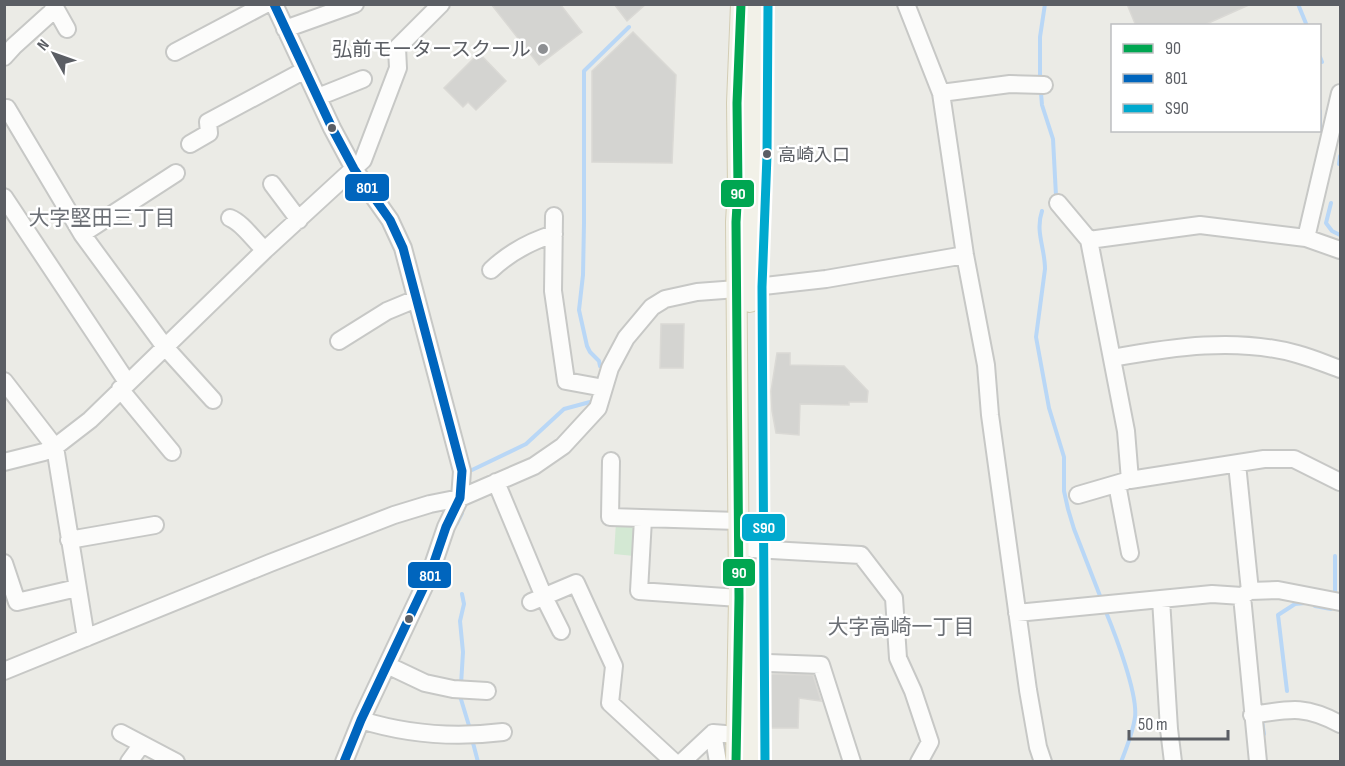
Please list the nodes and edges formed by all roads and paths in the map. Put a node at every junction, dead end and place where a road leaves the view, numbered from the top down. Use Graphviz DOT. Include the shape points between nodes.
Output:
graph roads {
  1 [pos="267,4"];
  2 [pos="273,4"];
  3 [pos="355,4"];
  4 [pos="441,4"];
  5 [pos="741,4"];
  6 [pos="756,4"];
  7 [pos="906,4"];
  8 [pos="54,7"];
  9 [pos="67,29"];
  10 [pos="285,29"];
  11 [pos="175,52"];
  12 [pos="4,57"];
  13 [pos="305,70"];
  14 [pos="363,79"];
  15 [pos="1044,85"];
  16 [pos="941,93"];
  17 [pos="1341,93"];
  18 [pos="318,97"];
  19 [pos="7,108"];
  20 [pos="1337,125"];
  21 [pos="189,144"];
  22 [pos="354,169"];
  23 [pos="176,173"];
  24 [pos="272,184"];
  25 [pos="4,197"];
  26 [pos="1058,203"];
  27 [pos="554,216"];
  28 [pos="230,218"];
  29 [pos="299,220"];
  30 [pos="82,234"];
  31 [pos="554,234"];
  32 [pos="1306,238"];
  33 [pos="1089,240"];
  34 [pos="265,250"];
  35 [pos="1341,250"];
  36 [pos="965,255"];
  37 [pos="491,270"];
  38 [pos="744,288"];
  39 [pos="416,298"];
  40 [pos="339,341"];
  41 [pos="165,347"];
  42 [pos="1112,358"];
  43 [pos="1341,369"];
  44 [pos="124,386"];
  45 [pos="6,387"];
  46 [pos="604,388"];
  47 [pos="213,400"];
  48 [pos="55,447"];
  49 [pos="172,452"];
  50 [pos="611,461"];
  51 [pos="4,462"];
  52 [pos="1237,464"];
  53 [pos="496,482"];
  54 [pos="1123,482"];
  55 [pos="1341,482"];
  56 [pos="1078,495"];
  57 [pos="460,498"];
  58 [pos="643,519"];
  59 [pos="738,521"];
  60 [pos="155,525"];
  61 [pos="69,540"];
  62 [pos="752,549"];
  63 [pos="1130,553"];
  64 [pos="4,563"];
  65 [pos="77,588"];
  66 [pos="1246,594"];
  67 [pos="739,598"];
  68 [pos="1161,598"];
  69 [pos="538,600"];
  70 [pos="1341,602"];
  71 [pos="1017,613"];
  72 [pos="561,631"];
  73 [pos="86,638"];
  74 [pos="745,662"];
  75 [pos="387,665"];
  76 [pos="4,671"];
  77 [pos="487,691"];
  78 [pos="1252,715"];
  79 [pos="361,720"];
  80 [pos="1341,724"];
  81 [pos="503,732"];
  82 [pos="121,733"];
  83 [pos="713,734"];
  84 [pos="744,736"];
  85 [pos="142,744"];
  86 [pos="129,762"];
  87 [pos="176,762"];
  88 [pos="344,762"];
  89 [pos="674,762"];
  90 [pos="682,762"];
  91 [pos="718,762"];
  92 [pos="736,762"];
  93 [pos="753,762"];
  94 [pos="852,762"];
  95 [pos="919,762"];
  96 [pos="1043,762"];
  97 [pos="1173,762"];
  98 [pos="1258,762"];
  1 -- 11 [label="street"];
  2 -- 10 [label="street"];
  3 -- 10 [label="street"];
  4 -- 22 [label="street" via="397,48 398,68 363,160"];
  5 -- 38 [label="main road" via="737,103"];
  6 -- 38 [label="main road" via="755,155"];
  7 -- 16 [label="street"];
  8 -- 9 [label="street"];
  8 -- 12 [label="street"];
  10 -- 13 [label="street"];
  13 -- 18 [label="street"];
  13 -- 21 [label="street" via="208,122 209,133"];
  14 -- 18 [label="street"];
  15 -- 16 [label="street" via="1010,84"];
  16 -- 36 [label="street"];
  17 -- 20 [label="street"];
  18 -- 22 [label="street"];
  19 -- 30 [label="street"];
  20 -- 32 [label="street"];
  22 -- 29 [label="street"];
  22 -- 39 [label="street" via="390,220"];
  23 -- 30 [label="street"];
  24 -- 29 [label="street"];
  25 -- 44 [label="street"];
  26 -- 33 [label="street"];
  27 -- 31 [label="street"];
  28 -- 34 [label="street" via="238,221"];
  29 -- 34 [label="street"];
  30 -- 41 [label="street"];
  31 -- 37 [label="street" via="537,239"];
  31 -- 46 [label="street" via="553,291 566,381"];
  32 -- 33 [label="street" via="1200,225"];
  32 -- 35 [label="street"];
  33 -- 42 [label="street"];
  34 -- 41 [label="street"];
  36 -- 38 [label="street" via="826,279"];
  36 -- 71 [label="street" via="984,354"];
  38 -- 46 [label="street" via="683,294 665,298 652,307 626,338"];
  38 -- 59 [label="main road"];
  38 -- 62 [label="main road"];
  39 -- 40 [label="street"];
  39 -- 57 [label="street" via="462,471"];
  41 -- 44 [label="street"];
  41 -- 47 [label="street"];
  42 -- 43 [label="street" via="1168,348 1252,346 1296,354"];
  42 -- 54 [label="street" via="1126,431"];
  44 -- 48 [label="street"];
  44 -- 49 [label="street"];
  45 -- 48 [label="street"];
  46 -- 53 [label="street" via="598,408 563,446 534,466"];
  48 -- 51 [label="street"];
  48 -- 61 [label="street"];
  50 -- 58 [label="street" via="610,517"];
  52 -- 54 [label="street"];
  52 -- 55 [label="street" via="1294,459"];
  52 -- 66 [label="street"];
  53 -- 57 [label="street"];
  53 -- 69 [label="street"];
  54 -- 56 [label="street"];
  54 -- 63 [label="street"];
  57 -- 73 [label="street" via="394,516"];
  57 -- 75 [label="street"];
  58 -- 59 [label="street"];
  58 -- 67 [label="street" via="639,591"];
  59 -- 67 [label="main road"];
  60 -- 61 [label="street"];
  61 -- 65 [label="street"];
  62 -- 74 [label="main road"];
  62 -- 95 [label="street" via="861,555 894,598 898,658 930,742"];
  64 -- 65 [label="street" via="17,602"];
  65 -- 73 [label="street"];
  66 -- 68 [label="street"];
  66 -- 70 [label="street" via="1278,590"];
  66 -- 78 [label="street"];
  67 -- 74 [label="main road"];
  68 -- 71 [label="street"];
  68 -- 97 [label="street"];
  69 -- 72 [label="street"];
  69 -- 89 [label="street" via="576,583 614,666 610,703"];
  71 -- 96 [label="street"];
  73 -- 76 [label="street"];
  74 -- 84 [label="main road"];
  74 -- 94 [label="street" via="821,665"];
  75 -- 77 [label="street" via="425,683"];
  75 -- 79 [label="street"];
  78 -- 80 [label="street" via="1294,709 1323,715"];
  78 -- 98 [label="street"];
  79 -- 81 [label="street" via="414,734"];
  79 -- 88 [label="street"];
  82 -- 85 [label="street"];
  83 -- 84 [label="street"];
  83 -- 90 [label="street"];
  83 -- 91 [label="street"];
  84 -- 92 [label="main road"];
  84 -- 93 [label="main road"];
  85 -- 86 [label="street"];
  85 -- 87 [label="street"];
}
